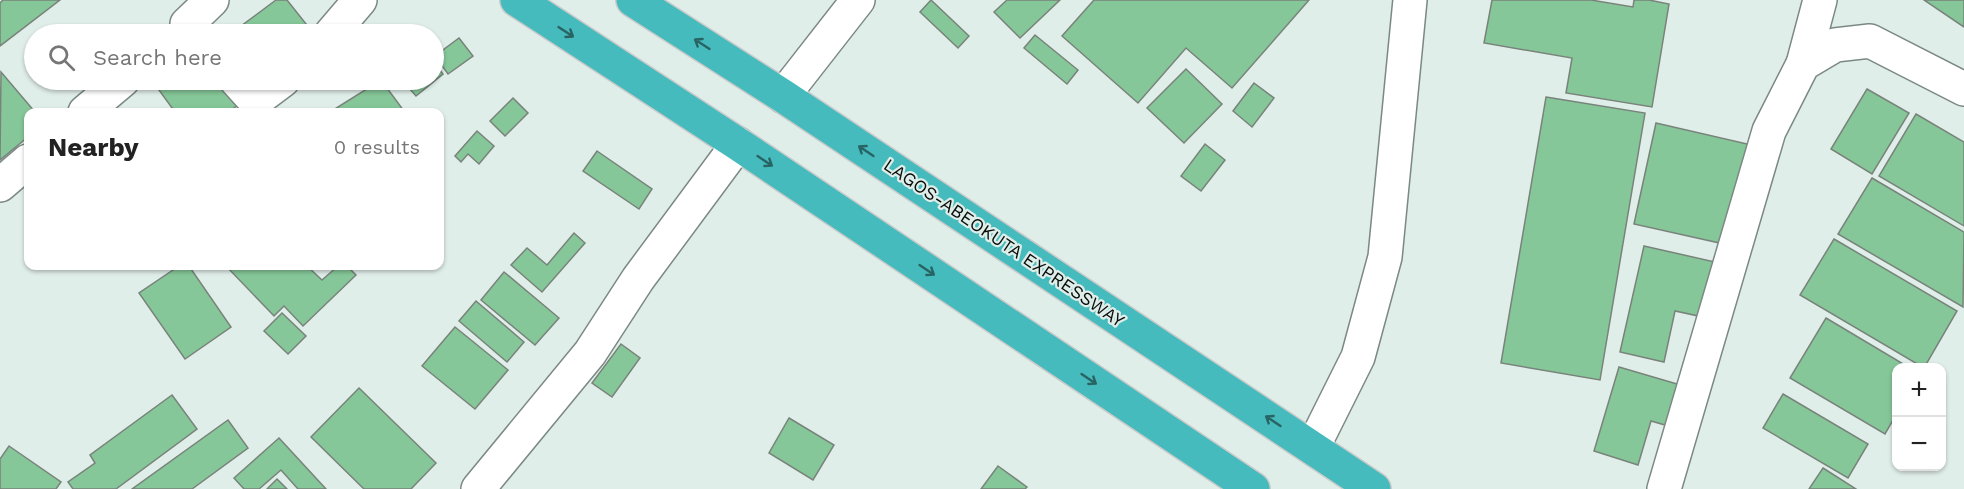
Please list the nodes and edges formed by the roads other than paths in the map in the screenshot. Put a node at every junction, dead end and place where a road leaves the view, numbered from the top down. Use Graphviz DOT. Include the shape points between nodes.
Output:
graph roads {
  1 [pos="212,0"];
  2 [pos="360,0"];
  3 [pos="517,0"];
  4 [pos="633,0"];
  5 [pos="858,0"];
  6 [pos="1410,0"];
  7 [pos="1820,0"];
  8 [pos="192,24"];
  9 [pos="340,24"];
  10 [pos="1803,64"];
  11 [pos="1964,89"];
  12 [pos="111,90"];
  13 [pos="245,90"];
  14 [pos="270,90"];
  15 [pos="783,96"];
  16 [pos="90,108"];
  17 [pos="738,144"];
  18 [pos="24,164"];
  19 [pos="0,185"];
  20 [pos="1313,447"];
  21 [pos="1245,487"];
  22 [pos="478,489"];
  23 [pos="1374,489"];
  24 [pos="1664,489"];
  1 -- 8 [label="street"];
  2 -- 9 [label="street"];
  3 -- 17 [label="highway, one-way"];
  15 -- 4 [label="highway, LAGOS-ABEOKUTA EXPRESSWAY, one-way"];
  5 -- 15 [label="street"];
  6 -- 20 [label="street" via="1385,256 1358,357"];
  7 -- 10 [label="street"];
  10 -- 11 [label="street" via="1835,45 1870,41"];
  10 -- 24 [label="street" via="1769,131"];
  12 -- 16 [label="street"];
  13 -- 14 [label="street" via="255,101"];
  20 -- 15 [label="highway, LAGOS-ABEOKUTA EXPRESSWAY, one-way"];
  17 -- 21 [label="highway, one-way"];
  17 -- 22 [label="street" via="638,279 590,353"];
  18 -- 19 [label="street"];
  20 -- 23 [label="highway, LAGOS-ABEOKUTA EXPRESSWAY"];
}
